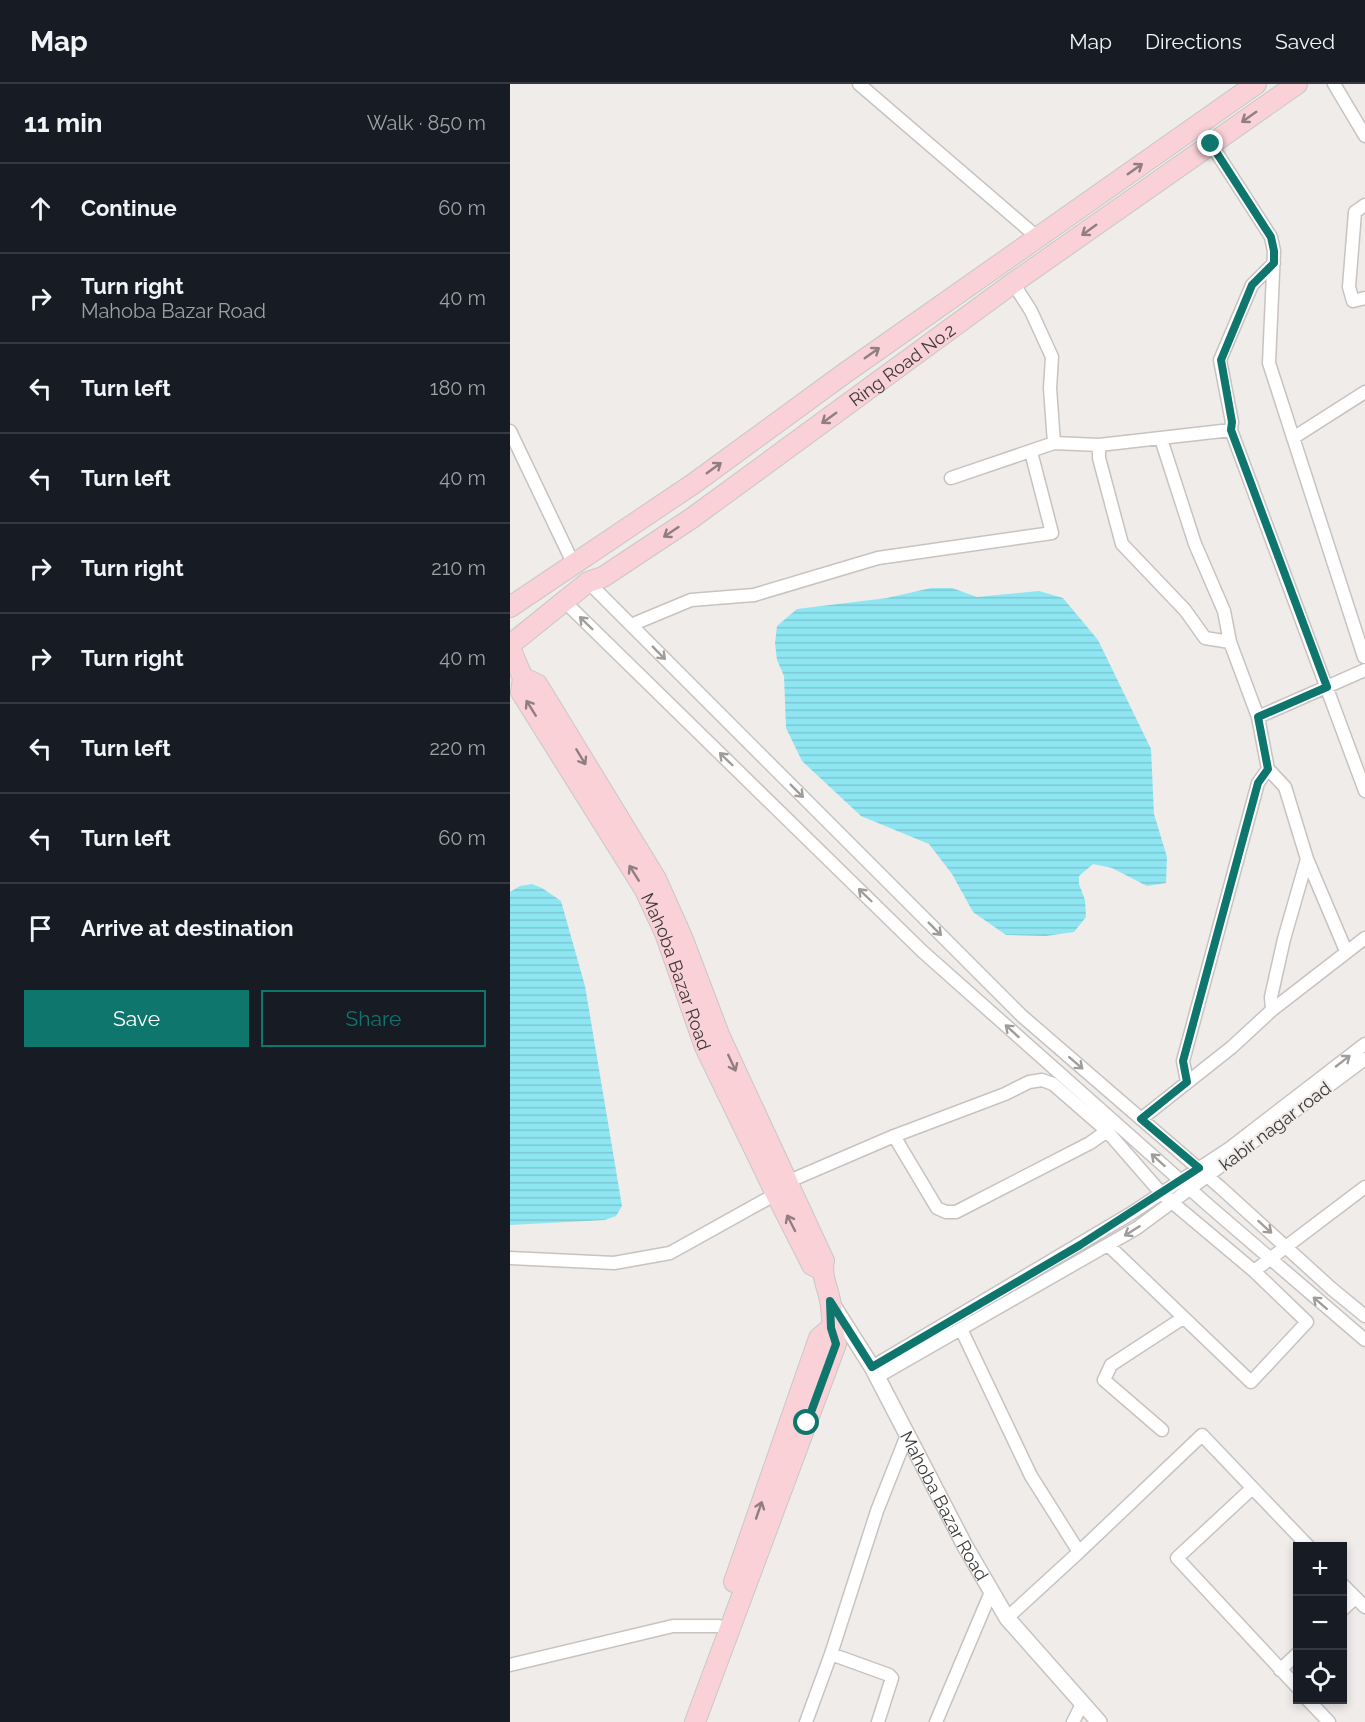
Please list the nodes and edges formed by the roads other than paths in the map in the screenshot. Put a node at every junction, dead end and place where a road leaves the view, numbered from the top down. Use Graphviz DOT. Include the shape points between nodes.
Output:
graph roads {
  1 [pos="859,84"];
  2 [pos="1256,84"];
  3 [pos="1297,84"];
  4 [pos="1334,84"];
  5 [pos="1365,136"];
  6 [pos="1211,144"];
  7 [pos="1365,205"];
  8 [pos="1037,237"];
  9 [pos="1274,263"];
  10 [pos="1013,283"];
  11 [pos="1365,298"];
  12 [pos="1365,392"];
  13 [pos="1231,430"];
  14 [pos="510,431"];
  15 [pos="1293,438"];
  16 [pos="1161,439"];
  17 [pos="1054,443"];
  18 [pos="1099,445"];
  19 [pos="1031,452"];
  20 [pos="951,478"];
  21 [pos="574,565"];
  22 [pos="588,582"];
  23 [pos="564,601"];
  24 [pos="510,607"];
  25 [pos="631,625"];
  26 [pos="1230,642"];
  27 [pos="510,646"];
  28 [pos="1365,661"];
  29 [pos="1327,687"];
  30 [pos="1258,717"];
  31 [pos="1268,769"];
  32 [pos="1365,791"];
  33 [pos="1307,859"];
  34 [pos="1365,938"];
  35 [pos="1346,951"];
  36 [pos="1272,1010"];
  37 [pos="1365,1044"];
  38 [pos="1365,1059"];
  39 [pos="1187,1082"];
  40 [pos="1141,1119"];
  41 [pos="1107,1131"];
  42 [pos="894,1136"];
  43 [pos="1203,1172"];
  44 [pos="1180,1180"];
  45 [pos="1365,1187"];
  46 [pos="781,1188"];
  47 [pos="1190,1189"];
  48 [pos="1161,1193"];
  49 [pos="1172,1202"];
  50 [pos="1108,1245"];
  51 [pos="1286,1247"];
  52 [pos="510,1258"];
  53 [pos="1270,1259"];
  54 [pos="1254,1271"];
  55 [pos="830,1301"];
  56 [pos="1365,1316"];
  57 [pos="1183,1318"];
  58 [pos="831,1328"];
  59 [pos="961,1329"];
  60 [pos="1365,1340"];
  61 [pos="874,1372"];
  62 [pos="1162,1430"];
  63 [pos="907,1435"];
  64 [pos="1247,1493"];
  65 [pos="1304,1542"];
  66 [pos="1079,1552"];
  67 [pos="1347,1589"];
  68 [pos="992,1592"];
  69 [pos="1355,1598"];
  70 [pos="1347,1605"];
  71 [pos="1365,1607"];
  72 [pos="1007,1618"];
  73 [pos="719,1626"];
  74 [pos="831,1654"];
  75 [pos="1293,1658"];
  76 [pos="510,1665"];
  77 [pos="1280,1670"];
  78 [pos="1293,1683"];
  79 [pos="1082,1704"];
  80 [pos="1312,1704"];
  81 [pos="680,1722"];
  82 [pos="695,1722"];
  83 [pos="806,1722"];
  84 [pos="878,1722"];
  85 [pos="936,1722"];
  86 [pos="1073,1722"];
  87 [pos="1099,1722"];
  88 [pos="1329,1722"];
  1 -- 8 [label="street"];
  8 -- 2 [label="main road, Ring Road No.2, one-way"];
  3 -- 6 [label="main road, Ring Road No.2, one-way"];
  4 -- 5 [label="street"];
  6 -- 9 [label="street" via="1271,237"];
  6 -- 10 [label="main road, Ring Road No.2, one-way"];
  7 -- 11 [label="street" via="1355,212 1349,287 1353,301"];
  21 -- 8 [label="main road, Ring Road No.2, one-way"];
  9 -- 13 [label="street" via="1252,285 1221,360"];
  9 -- 15 [label="street" via="1269,363"];
  10 -- 17 [label="street" via="1052,357"];
  10 -- 22 [label="main road, Ring Road No.2, one-way" via="692,518 603,577"];
  12 -- 15 [label="street"];
  13 -- 16 [label="street"];
  13 -- 29 [label="street"];
  14 -- 21 [label="street"];
  15 -- 28 [label="street"];
  16 -- 18 [label="street"];
  16 -- 26 [label="street" via="1195,544 1224,611"];
  17 -- 18 [label="street"];
  17 -- 19 [label="street"];
  18 -- 26 [label="street" via="1122,544 1185,610 1205,638"];
  19 -- 20 [label="street"];
  19 -- 25 [label="street" via="1052,533 878,558 754,595 691,600"];
  21 -- 24 [label="main road, Ring Road No.2"];
  22 -- 23 [label="main road, Ring Road No.2"];
  22 -- 25 [label="street"];
  23 -- 27 [label="main road, Ring Road No.2"];
  44 -- 23 [label="street, one-way" via="922,951"];
  25 -- 40 [label="street, one-way" via="1022,1016"];
  26 -- 30 [label="street"];
  27 -- 46 [label="main road, Mahoba Bazar Road" via="524,678 521,692 682,956 705,1047"];
  28 -- 29 [label="street"];
  29 -- 30 [label="street"];
  29 -- 32 [label="street"];
  30 -- 31 [label="street"];
  31 -- 33 [label="street" via="1285,787"];
  31 -- 39 [label="street" via="1258,783 1183,1061"];
  33 -- 35 [label="street"];
  33 -- 36 [label="street" via="1284,939 1271,997"];
  34 -- 35 [label="street"];
  35 -- 36 [label="street"];
  36 -- 39 [label="street"];
  43 -- 37 [label="street, one-way"];
  38 -- 43 [label="street, kabir nagar road"];
  39 -- 40 [label="street"];
  40 -- 43 [label="street"];
  41 -- 42 [label="street" via="1053,1084 1042,1080"];
  41 -- 42 [label="street" via="956,1212 938,1208"];
  41 -- 48 [label="street"];
  42 -- 46 [label="street"];
  43 -- 44 [label="street"];
  43 -- 47 [label="street, kabir nagar road"];
  43 -- 51 [label="street, one-way"];
  44 -- 47 [label="street"];
  44 -- 48 [label="street"];
  45 -- 51 [label="street"];
  46 -- 52 [label="street" via="670,1253 614,1263"];
  46 -- 55 [label="main road, Mahoba Bazar Road" via="812,1265 822,1270"];
  47 -- 49 [label="street, kabir nagar road"];
  47 -- 53 [label="street"];
  48 -- 49 [label="street"];
  48 -- 61 [label="street"];
  49 -- 50 [label="street, kabir nagar road, one-way"];
  49 -- 54 [label="street"];
  50 -- 57 [label="street"];
  50 -- 59 [label="street, kabir nagar road"];
  51 -- 53 [label="street"];
  51 -- 56 [label="street"];
  53 -- 54 [label="street"];
  60 -- 53 [label="street, one-way"];
  54 -- 57 [label="street" via="1307,1322 1251,1382"];
  55 -- 58 [label="main road"];
  55 -- 61 [label="street, Mahoba Bazar Road"];
  57 -- 62 [label="street" via="1111,1365 1104,1380"];
  73 -- 58 [label="main road, one-way" via="819,1338"];
  58 -- 82 [label="main road" via="836,1344"];
  59 -- 61 [label="street, kabir nagar road"];
  59 -- 66 [label="street" via="1031,1476"];
  61 -- 63 [label="street, Mahoba Bazar Road"];
  63 -- 68 [label="street, Mahoba Bazar Road"];
  63 -- 74 [label="street" via="877,1511"];
  64 -- 77 [label="street" via="1177,1558"];
  65 -- 66 [label="street" via="1202,1435"];
  66 -- 72 [label="street"];
  67 -- 69 [label="street"];
  68 -- 72 [label="street, Mahoba Bazar Road"];
  68 -- 85 [label="street"];
  69 -- 70 [label="street"];
  69 -- 71 [label="street"];
  72 -- 79 [label="street, Mahoba Bazar Road"];
  73 -- 76 [label="street" via="673,1626"];
  73 -- 81 [label="main road"];
  74 -- 83 [label="street"];
  74 -- 84 [label="street" via="892,1678"];
  75 -- 77 [label="street"];
  77 -- 78 [label="street"];
  79 -- 86 [label="street"];
  79 -- 87 [label="street, Mahoba Bazar Road"];
  80 -- 88 [label="street"];
}
